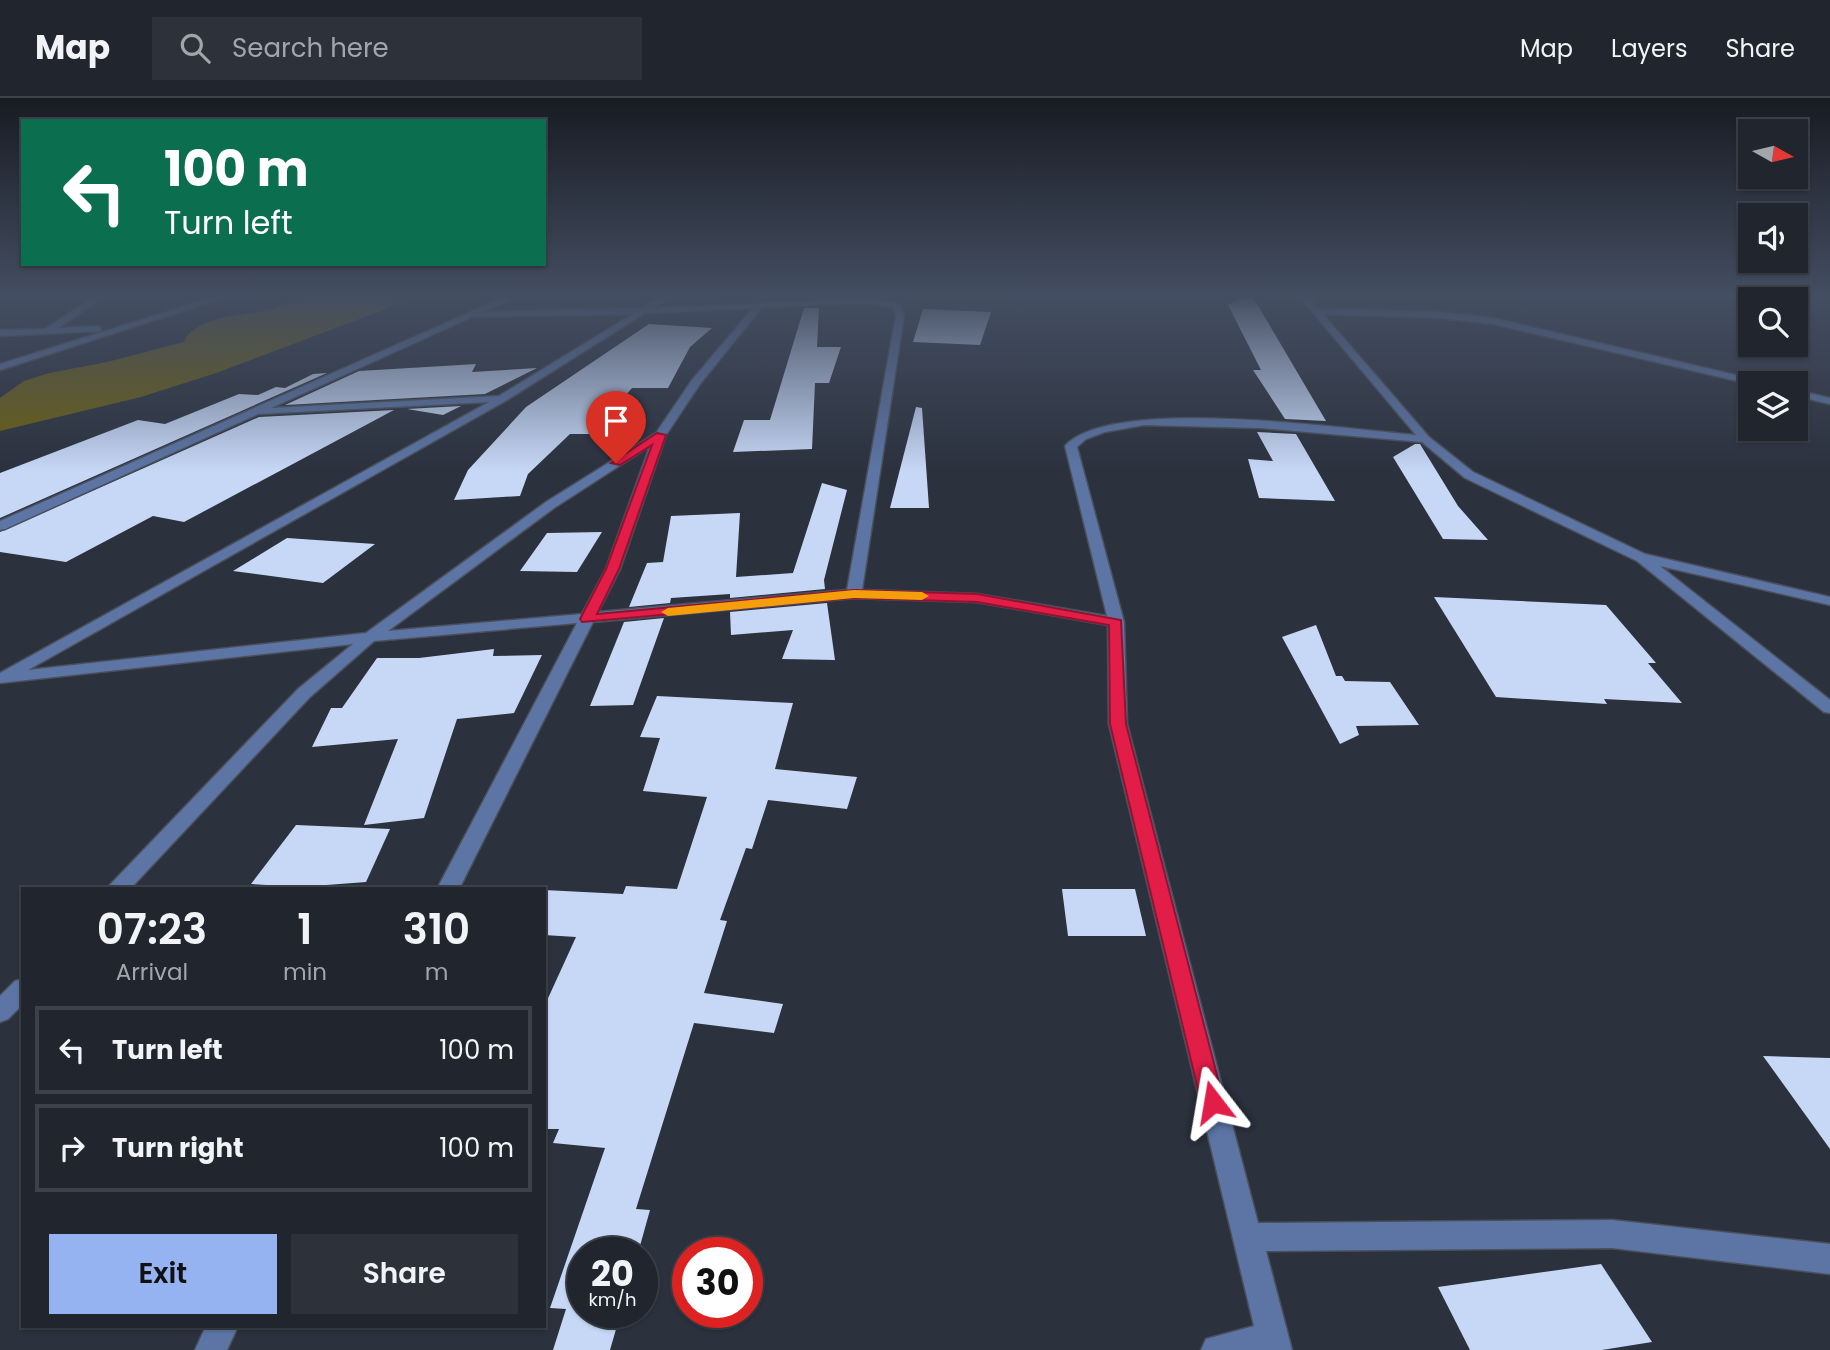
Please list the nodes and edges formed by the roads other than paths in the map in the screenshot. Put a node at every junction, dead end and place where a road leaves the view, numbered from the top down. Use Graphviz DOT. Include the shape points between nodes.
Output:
graph roads {
  1 [pos="36,355"];
  2 [pos="379,355"];
  3 [pos="572,355"];
  4 [pos="718,355"];
  5 [pos="893,355"];
  6 [pos="1354,355"];
  7 [pos="1640,355"];
  8 [pos="0,367"];
  9 [pos="1738,379"];
  10 [pos="1808,396"];
  11 [pos="503,398"];
  12 [pos="1830,401"];
  13 [pos="251,412"];
  14 [pos="660,435"];
  15 [pos="1425,439"];
  16 [pos="0,526"];
  17 [pos="1640,557"];
  18 [pos="854,594"];
  19 [pos="1830,601"];
  20 [pos="587,619"];
  21 [pos="1116,622"];
  22 [pos="370,637"];
  23 [pos="1,678"];
  24 [pos="1830,708"];
  25 [pos="119,887"];
  26 [pos="449,887"];
  27 [pos="21,990"];
  28 [pos="0,1012"];
  29 [pos="1247,1237"];
  30 [pos="1830,1259"];
  31 [pos="222,1328"];
  32 [pos="1274,1343"];
  33 [pos="211,1350"];
  34 [pos="1217,1350"];
  1 -- 8 [label="street"];
  2 -- 13 [label="street"];
  3 -- 11 [label="street"];
  4 -- 14 [label="street"];
  5 -- 18 [label="street"];
  6 -- 15 [label="street"];
  7 -- 9 [label="street"];
  10 -- 12 [label="street"];
  11 -- 13 [label="street"];
  11 -- 23 [label="street"];
  13 -- 16 [label="street"];
  14 -- 20 [label="street" via="613,569"];
  14 -- 22 [label="street" via="550,505"];
  15 -- 17 [label="street" via="1469,475"];
  15 -- 21 [label="street" via="1261,425 1144,422 1120,424 1082,437 1071,446"];
  17 -- 19 [label="street"];
  17 -- 24 [label="street"];
  18 -- 20 [label="street"];
  18 -- 21 [label="street" via="977,598"];
  20 -- 22 [label="street"];
  20 -- 26 [label="street"];
  21 -- 29 [label="street" via="1118,724"];
  22 -- 23 [label="street"];
  22 -- 25 [label="street" via="304,693"];
  27 -- 28 [label="street"];
  29 -- 30 [label="street" via="1612,1234"];
  29 -- 32 [label="street"];
  31 -- 33 [label="street"];
  32 -- 34 [label="street"];
}
